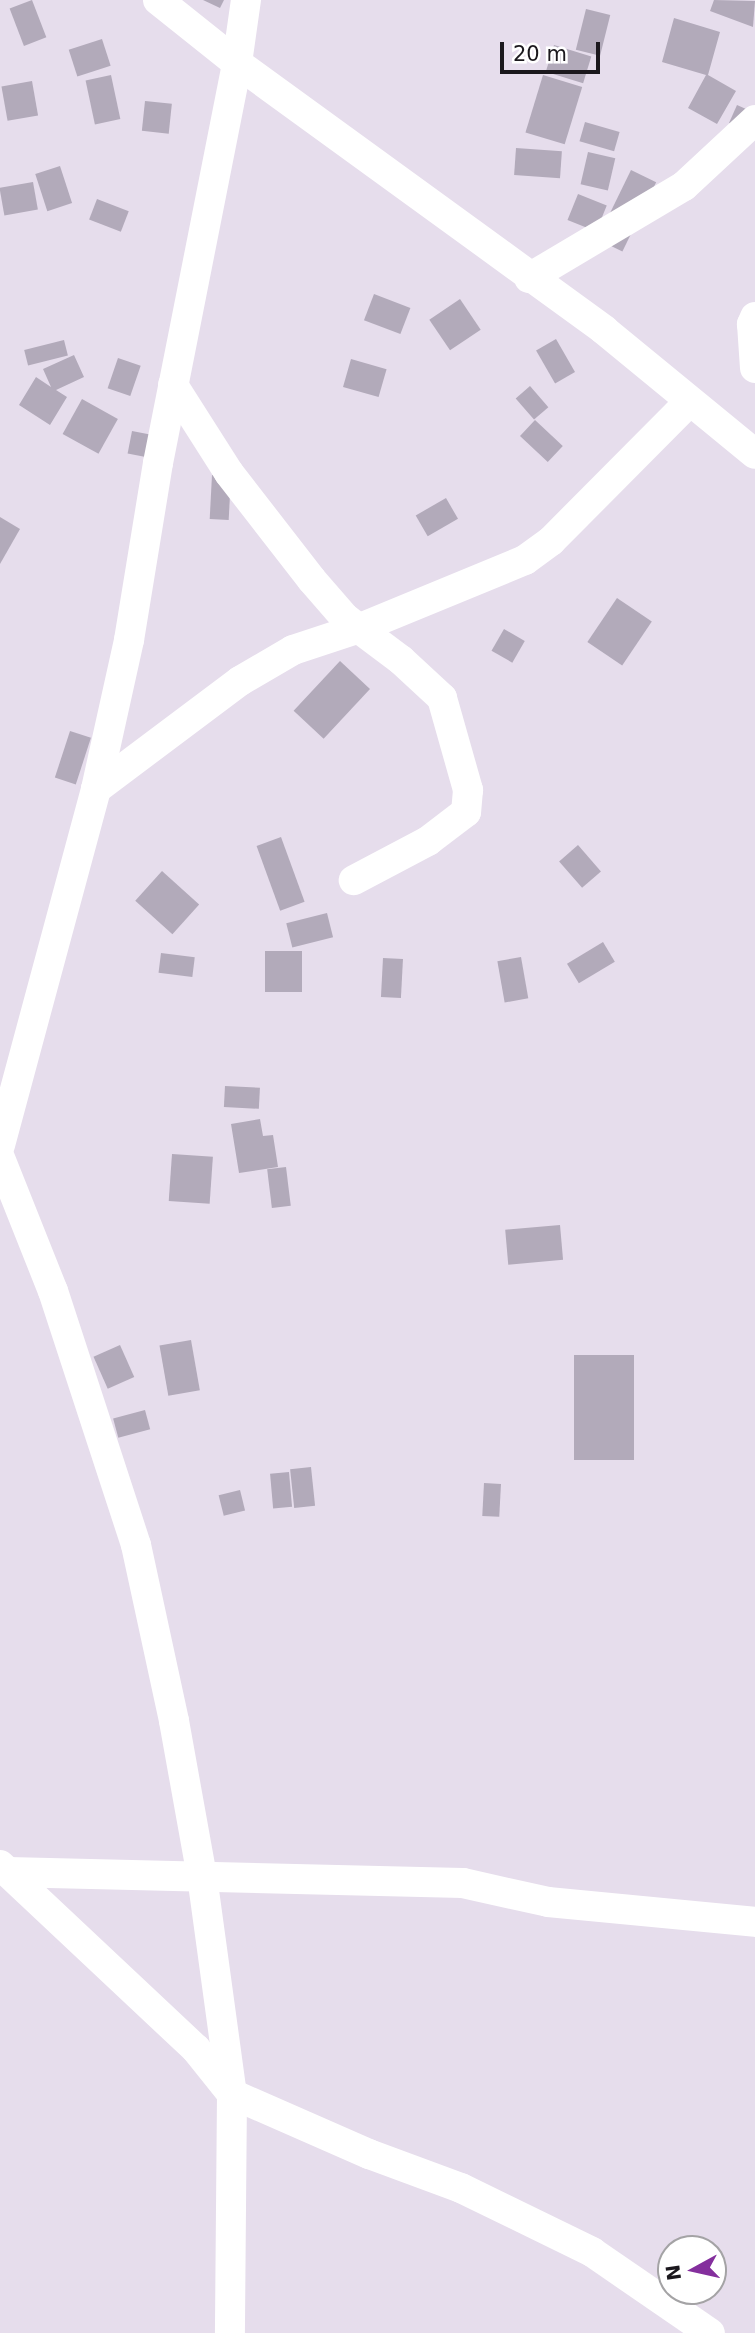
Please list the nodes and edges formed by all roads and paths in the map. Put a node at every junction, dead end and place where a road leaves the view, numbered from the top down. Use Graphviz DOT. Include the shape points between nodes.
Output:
graph roads {
  1 [pos="158,0"];
  2 [pos="246,0"];
  3 [pos="237,63"];
  4 [pos="755,120"];
  5 [pos="529,278"];
  6 [pos="755,317"];
  7 [pos="755,368"];
  8 [pos="173,385"];
  9 [pos="690,401"];
  10 [pos="755,454"];
  11 [pos="360,628"];
  12 [pos="96,789"];
  13 [pos="354,880"];
  14 [pos="0,1144"];
  15 [pos="0,1158"];
  16 [pos="4,1869"];
  17 [pos="202,1877"];
  18 [pos="755,1922"];
  19 [pos="233,2094"];
  20 [pos="230,2333"];
  21 [pos="710,2333"];
  1 -- 3 [label="street"];
  2 -- 3 [label="street"];
  3 -- 5 [label="street"];
  3 -- 8 [label="street"];
  4 -- 5 [label="street" via="684,186"];
  5 -- 9 [label="street" via="604,330"];
  6 -- 7 [label="street"];
  8 -- 11 [label="street" via="229,473 345,618"];
  8 -- 12 [label="street" via="129,640"];
  9 -- 10 [label="street"];
  9 -- 11 [label="street" via="551,541 525,560"];
  11 -- 12 [label="street" via="293,650 240,681"];
  11 -- 13 [label="street" via="442,698 468,790 466,812 428,841"];
  12 -- 14 [label="street"];
  15 -- 17 [label="street" via="53,1291 136,1545"];
  16 -- 17 [label="street"];
  16 -- 19 [label="street" via="197,2049"];
  17 -- 18 [label="street" via="463,1883 548,1902"];
  17 -- 19 [label="street"];
  19 -- 20 [label="street"];
  19 -- 21 [label="street" via="369,2154 461,2188 592,2252"];
}
